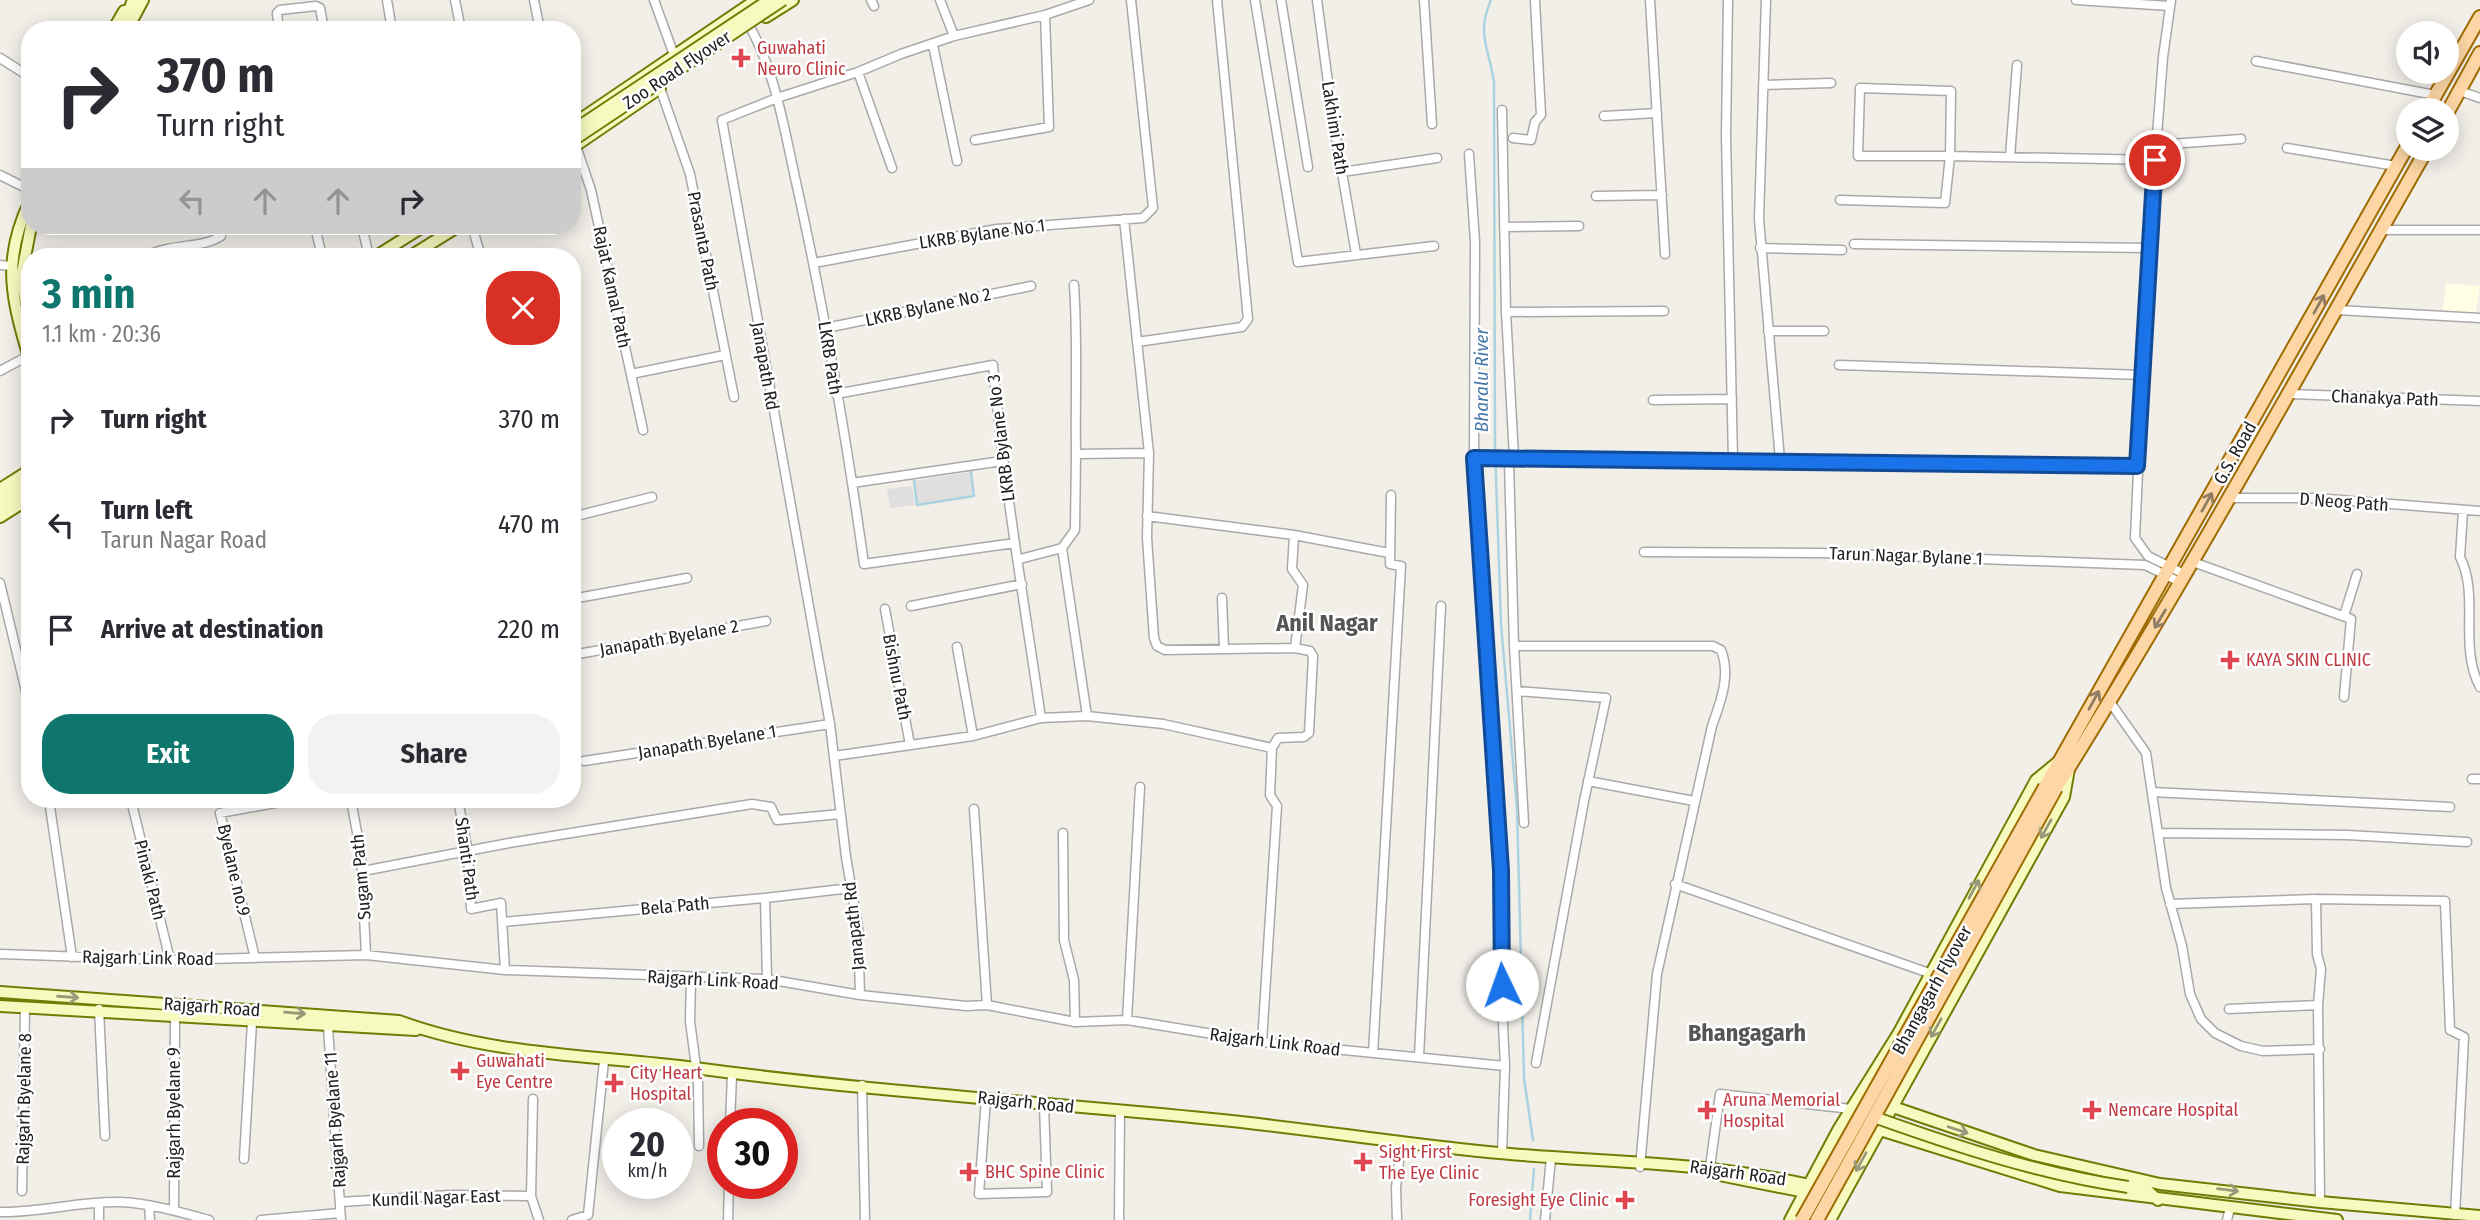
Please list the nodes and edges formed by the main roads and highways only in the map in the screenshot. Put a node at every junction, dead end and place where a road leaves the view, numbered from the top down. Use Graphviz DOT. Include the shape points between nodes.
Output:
graph roads {
  1 [pos="756,0"];
  2 [pos="769,0"];
  3 [pos="783,0"];
  4 [pos="793,0"];
  5 [pos="137,3"];
  6 [pos="2480,17"];
  7 [pos="127,21"];
  8 [pos="135,21"];
  9 [pos="2480,53"];
  10 [pos="2433,98"];
  11 [pos="2456,98"];
  12 [pos="581,119"];
  13 [pos="581,125"];
  14 [pos="581,139"];
  15 [pos="581,140"];
  16 [pos="2399,161"];
  17 [pos="2420,161"];
  18 [pos="21,223"];
  19 [pos="22,235"];
  20 [pos="404,235"];
  21 [pos="419,235"];
  22 [pos="434,235"];
  23 [pos="444,235"];
  24 [pos="387,248"];
  25 [pos="400,248"];
  26 [pos="413,248"];
  27 [pos="424,248"];
  28 [pos="5,265"];
  29 [pos="21,308"];
  30 [pos="21,331"];
  31 [pos="21,476"];
  32 [pos="21,486"];
  33 [pos="0,489"];
  34 [pos="21,495"];
  35 [pos="0,499"];
  36 [pos="21,504"];
  37 [pos="0,508"];
  38 [pos="0,517"];
  39 [pos="2065,763"];
  40 [pos="2050,788"];
  41 [pos="0,992"];
  42 [pos="0,1006"];
  43 [pos="423,1030"];
  44 [pos="1875,1068"];
  45 [pos="1906,1083"];
  46 [pos="1894,1107"];
  47 [pos="1874,1117"];
  48 [pos="1880,1130"];
  49 [pos="1637,1164"];
  50 [pos="2160,1184"];
  51 [pos="1808,1188"];
  52 [pos="2147,1190"];
  53 [pos="1841,1199"];
  54 [pos="2158,1200"];
  55 [pos="2480,1216"];
  56 [pos="1790,1220"];
  57 [pos="1802,1220"];
  58 [pos="1817,1220"];
  59 [pos="1830,1220"];
  60 [pos="2337,1220"];
  1 -- 12 [label="main road"];
  2 -- 13 [label="main road, Zoo Road Flyover, bridge"];
  3 -- 14 [label="main road, Zoo Road Flyover, bridge"];
  4 -- 15 [label="main road"];
  5 -- 7 [label="main road"];
  5 -- 8 [label="main road"];
  6 -- 10 [label="main road"];
  9 -- 11 [label="main road"];
  39 -- 16 [label="main road, G.S. Road, one-way"];
  17 -- 39 [label="main road, one-way" via="2184,579 2110,702"];
  18 -- 28 [label="main road"];
  19 -- 29 [label="main road" via="16,273"];
  20 -- 24 [label="main road"];
  21 -- 25 [label="main road"];
  22 -- 26 [label="main road"];
  23 -- 27 [label="main road"];
  28 -- 30 [label="main road"];
  31 -- 33 [label="main road"];
  32 -- 35 [label="main road"];
  34 -- 37 [label="main road"];
  36 -- 38 [label="main road"];
  39 -- 40 [label="main road, Bhangagarh Flyover"];
  44 -- 39 [label="main road, one-way" via="2036,780"];
  39 -- 45 [label="main road, one-way" via="2063,797"];
  40 -- 47 [label="main road, Bhangagarh Flyover, bridge"];
  40 -- 57 [label="main road, Bhangagarh Flyover, bridge"];
  41 -- 43 [label="main road, Rajgarh Road, one-way" via="399,1021"];
  42 -- 43 [label="main road, Rajgarh Road"];
  43 -- 49 [label="main road, Rajgarh Road" via="489,1045 604,1061"];
  44 -- 45 [label="main road"];
  44 -- 51 [label="main road"];
  45 -- 46 [label="main road"];
  46 -- 48 [label="main road"];
  46 -- 50 [label="main road, one-way" via="2034,1155"];
  47 -- 52 [label="main road, bridge" via="2017,1165 2066,1178"];
  47 -- 58 [label="main road, Bhangagarh Flyover, bridge"];
  48 -- 53 [label="main road, one-way"];
  48 -- 54 [label="main road" via="2060,1186"];
  49 -- 51 [label="main road, Rajgarh Road"];
  49 -- 51 [label="main road, Rajgarh Road" via="1710,1167"];
  50 -- 52 [label="main road"];
  50 -- 55 [label="main road, one-way"];
  51 -- 53 [label="main road, Rajgarh Road"];
  51 -- 56 [label="main road"];
  52 -- 54 [label="main road"];
  53 -- 59 [label="main road"];
  54 -- 60 [label="main road"];
}
